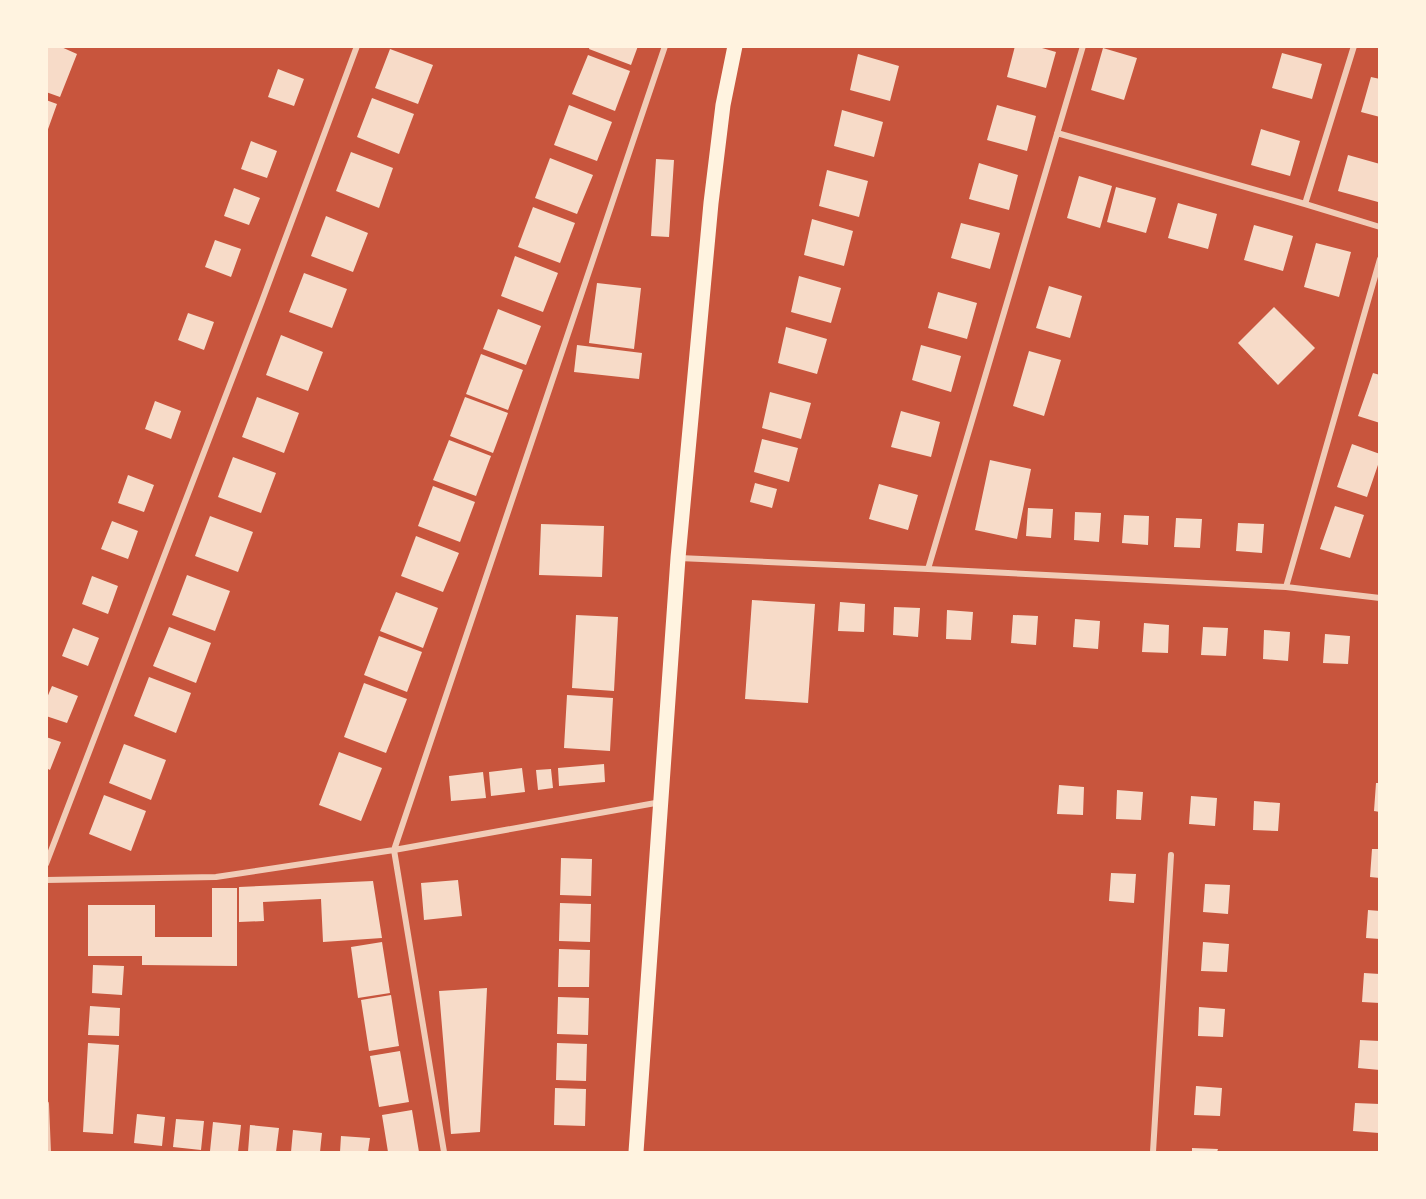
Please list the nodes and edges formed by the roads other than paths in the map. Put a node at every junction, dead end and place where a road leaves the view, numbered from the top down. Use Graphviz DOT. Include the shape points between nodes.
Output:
graph roads {
  1 [pos="357,46"];
  2 [pos="665,46"];
  3 [pos="735,46"];
  4 [pos="1083,46"];
  5 [pos="1354,46"];
  6 [pos="1057,133"];
  7 [pos="1305,204"];
  8 [pos="1380,227"];
  9 [pos="1380,259"];
  10 [pos="678,558"];
  11 [pos="928,569"];
  12 [pos="1287,587"];
  13 [pos="1380,598"];
  14 [pos="661,802"];
  15 [pos="394,850"];
  16 [pos="1171,855"];
  17 [pos="46,864"];
  18 [pos="46,880"];
  19 [pos="46,1104"];
  20 [pos="48,1152"];
  21 [pos="444,1152"];
  22 [pos="636,1152"];
  23 [pos="1153,1152"];
  1 -- 17 [label="street"];
  2 -- 15 [label="street"];
  3 -- 10 [label="main road" via="711,203"];
  4 -- 6 [label="street"];
  5 -- 7 [label="street"];
  6 -- 7 [label="street"];
  6 -- 11 [label="street"];
  7 -- 8 [label="street"];
  9 -- 12 [label="street"];
  10 -- 11 [label="street"];
  10 -- 14 [label="main road"];
  11 -- 12 [label="street"];
  12 -- 13 [label="street"];
  14 -- 15 [label="street"];
  14 -- 22 [label="main road"];
  15 -- 18 [label="street" via="216,877"];
  15 -- 21 [label="street"];
  16 -- 23 [label="street"];
  19 -- 20 [label="street"];
}
